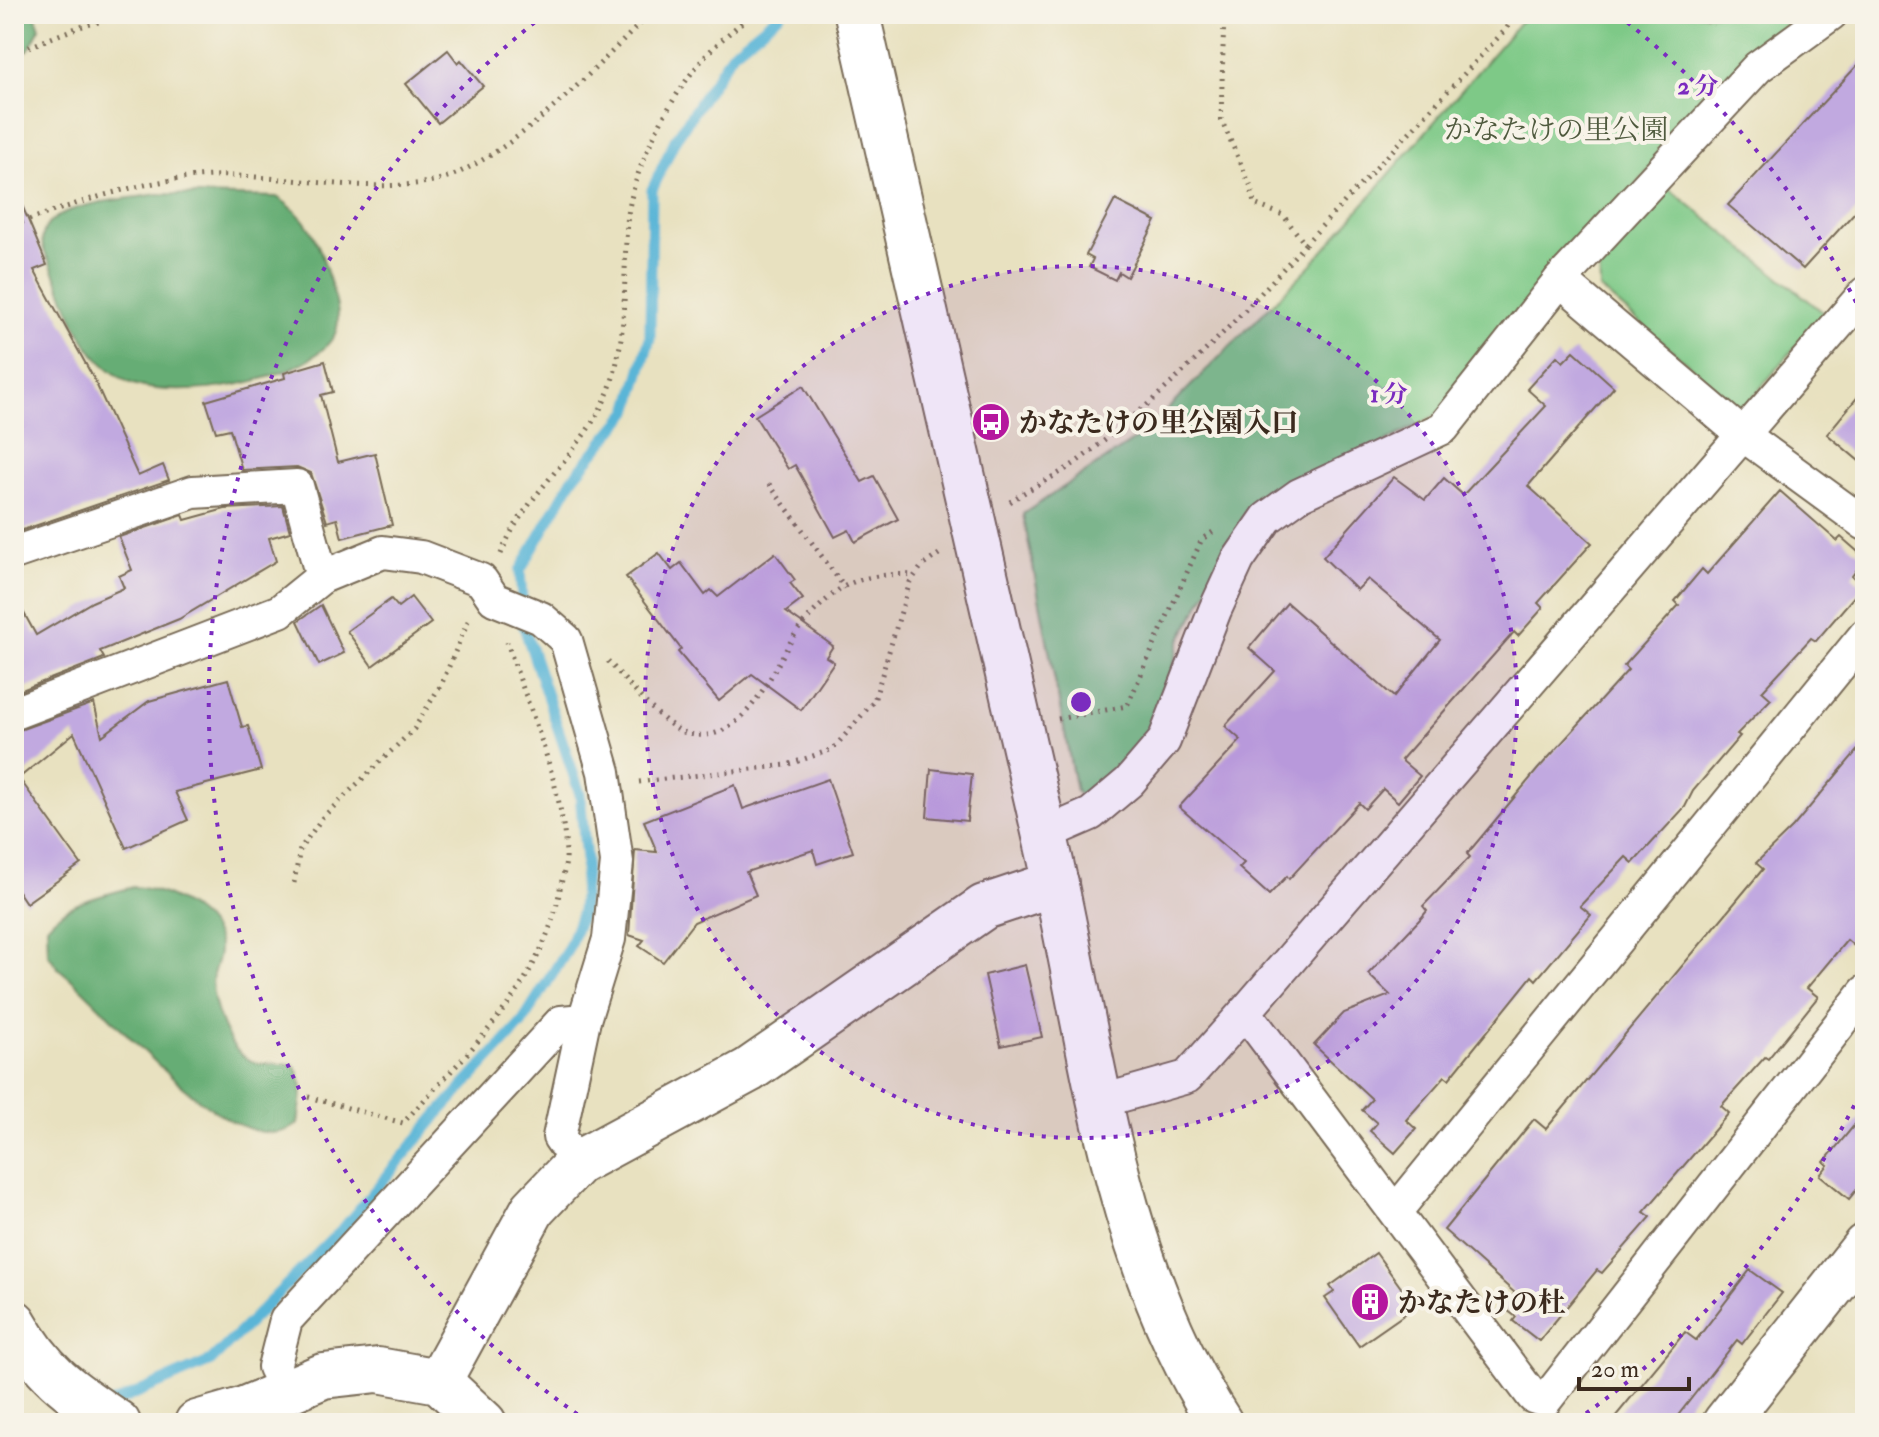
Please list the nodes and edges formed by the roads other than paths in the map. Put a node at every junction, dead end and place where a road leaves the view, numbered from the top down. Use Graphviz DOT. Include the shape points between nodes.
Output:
graph roads {
  1 [pos="1831,14"];
  2 [pos="860,25"];
  3 [pos="1560,280"];
  4 [pos="1865,293"];
  5 [pos="1743,435"];
  6 [pos="1865,524"];
  7 [pos="14,553"];
  8 [pos="322,577"];
  9 [pos="1865,635"];
  10 [pos="14,713"];
  11 [pos="1045,834"];
  12 [pos="1056,883"];
  13 [pos="1865,992"];
  14 [pos="1245,1012"];
  15 [pos="584,1020"];
  16 [pos="1102,1101"];
  17 [pos="577,1163"];
  18 [pos="1396,1211"];
  19 [pos="1865,1246"];
  20 [pos="14,1322"];
  21 [pos="439,1381"];
  22 [pos="286,1391"];
  23 [pos="118,1423"];
  24 [pos="197,1423"];
  25 [pos="484,1423"];
  26 [pos="1220,1423"];
  27 [pos="1725,1423"];
  1 -- 3 [label="street" via="1758,67"];
  2 -- 11 [label="street"];
  3 -- 5 [label="street"];
  3 -- 11 [label="street" via="1443,428 1299,495 1273,514 1238,560 1164,741 1129,782 1091,814"];
  4 -- 5 [label="street"];
  5 -- 6 [label="street"];
  5 -- 14 [label="street"];
  7 -- 8 [label="street" via="193,492 297,486"];
  8 -- 10 [label="street" via="280,611"];
  8 -- 15 [label="street" via="383,552 421,557 481,580 490,594 541,618 566,640 606,786 617,862 609,939"];
  9 -- 18 [label="street"];
  11 -- 12 [label="street"];
  12 -- 16 [label="street"];
  12 -- 17 [label="street" via="984,907 749,1070"];
  13 -- 18 [label="street" via="1545,1401 1533,1397"];
  14 -- 16 [label="street" via="1187,1077"];
  14 -- 18 [label="street"];
  15 -- 17 [label="street" via="559,1137"];
  15 -- 22 [label="street" via="561,1022 286,1320 274,1367"];
  16 -- 26 [label="street" via="1145,1267 1173,1340"];
  17 -- 21 [label="street" via="533,1209"];
  19 -- 27 [label="street"];
  20 -- 23 [label="street" via="58,1383"];
  21 -- 22 [label="street" via="378,1370 323,1376"];
  21 -- 25 [label="street"];
  22 -- 24 [label="street"];
}
